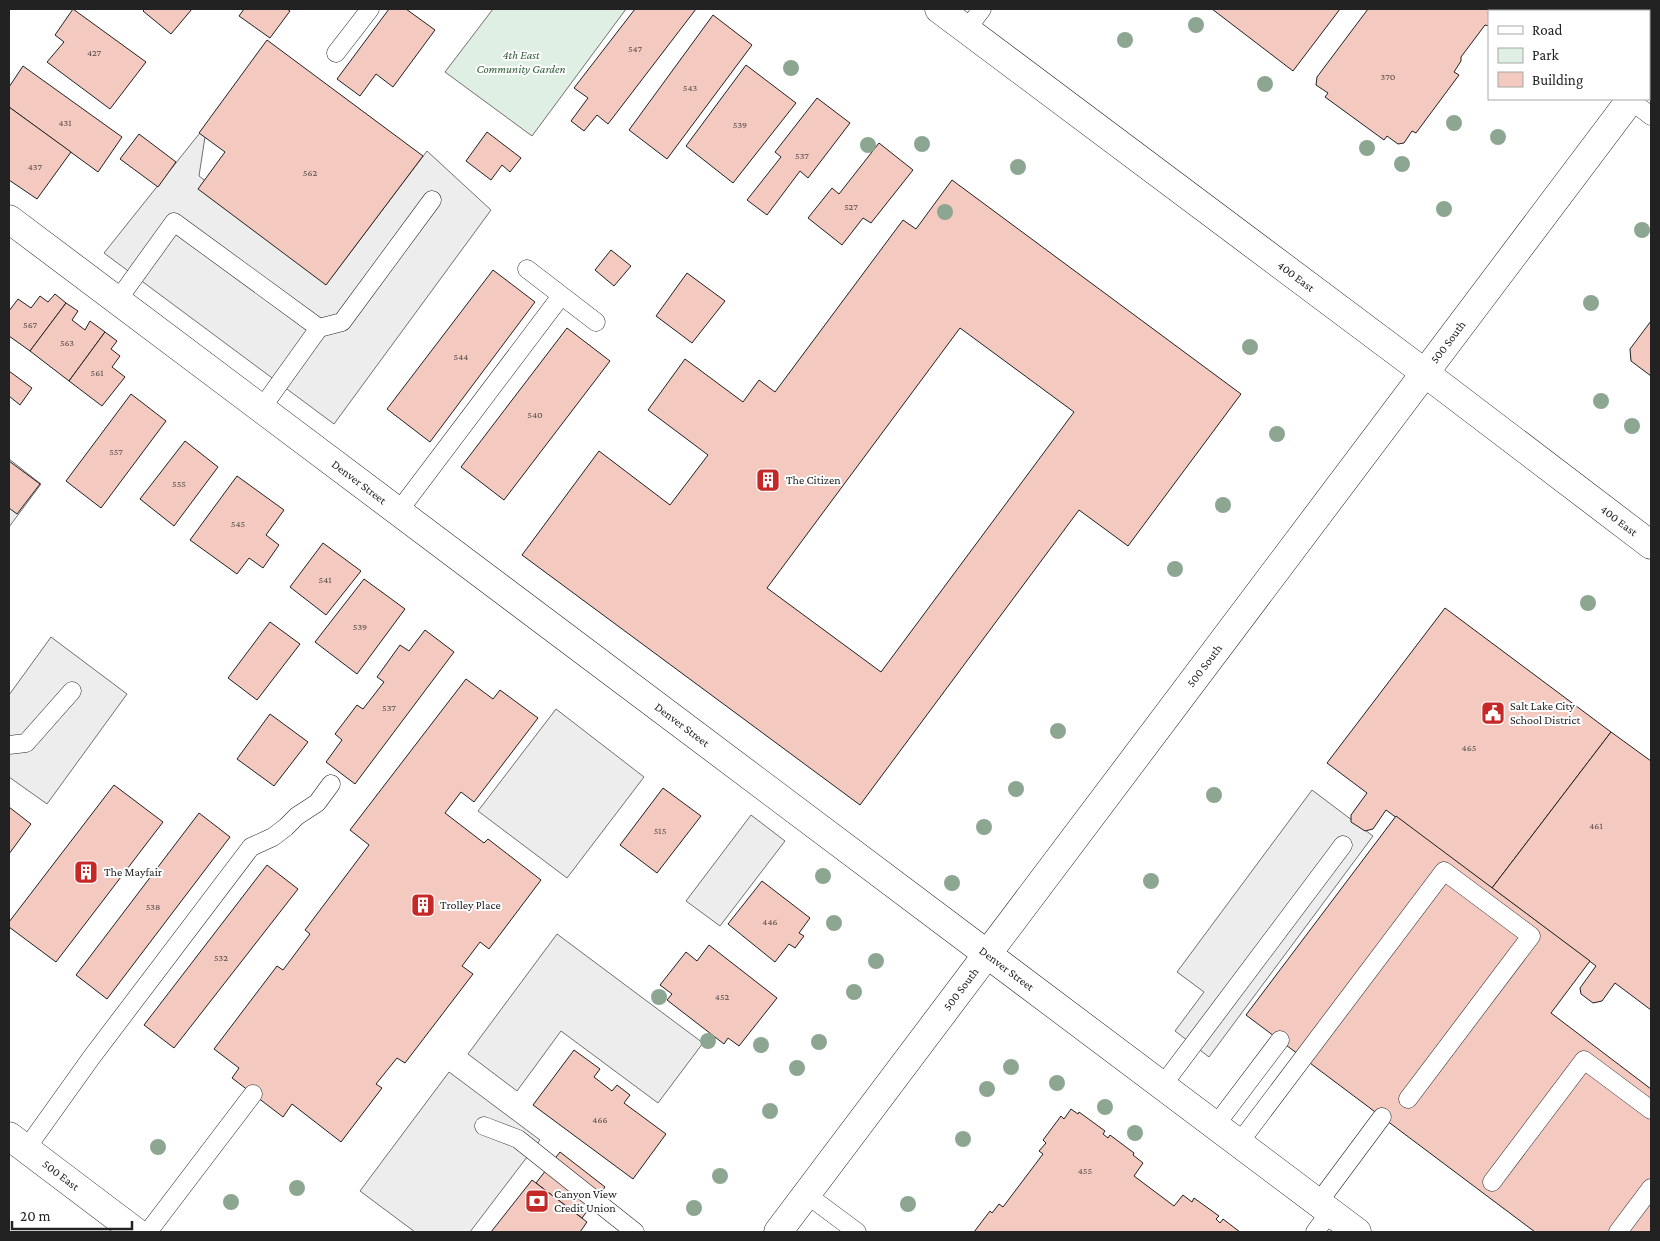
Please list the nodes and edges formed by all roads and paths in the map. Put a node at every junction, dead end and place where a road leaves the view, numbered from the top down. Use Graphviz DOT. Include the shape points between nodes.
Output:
graph roads {
  1 [pos="370,9"];
  2 [pos="939,9"];
  3 [pos="974,19"];
  4 [pos="336,53"];
  5 [pos="1638,105"];
  6 [pos="432,200"];
  7 [pos="9,219"];
  8 [pos="528,269"];
  9 [pos="561,296"];
  10 [pos="117,301"];
  11 [pos="596,322"];
  12 [pos="319,328"];
  13 [pos="1425,373"];
  14 [pos="261,409"];
  15 [pos="398,512"];
  16 [pos="1651,545"];
  17 [pos="72,691"];
  18 [pos="9,745"];
  19 [pos="331,784"];
  20 [pos="1343,845"];
  21 [pos="987,954"];
  22 [pos="1280,1040"];
  23 [pos="1162,1086"];
  24 [pos="252,1094"];
  25 [pos="1408,1099"];
  26 [pos="1651,1110"];
  27 [pos="1382,1117"];
  28 [pos="484,1126"];
  29 [pos="1215,1126"];
  30 [pos="17,1143"];
  31 [pos="1239,1144"];
  32 [pos="1492,1182"];
  33 [pos="1651,1188"];
  34 [pos="806,1194"];
  35 [pos="1321,1216"];
  36 [pos="136,1232"];
  37 [pos="148,1232"];
  38 [pos="636,1232"];
  39 [pos="778,1232"];
  40 [pos="857,1232"];
  41 [pos="1357,1232"];
  42 [pos="1618,1232"];
  1 -- 4 [label="lane"];
  2 -- 3 [label="street, 400 East"];
  3 -- 13 [label="street, 400 East"];
  5 -- 13 [label="street, 500 South"];
  6 -- 12 [label="lane" via="342,322"];
  7 -- 10 [label="street, Denver Street"];
  8 -- 9 [label="lane"];
  9 -- 11 [label="lane"];
  9 -- 15 [label="lane"];
  10 -- 12 [label="lane" via="174,222"];
  10 -- 14 [label="street, Denver Street"];
  12 -- 14 [label="lane"];
  13 -- 16 [label="street, 400 East"];
  13 -- 21 [label="street, 500 South"];
  14 -- 15 [label="street, Denver Street"];
  15 -- 21 [label="street, Denver Street"];
  17 -- 18 [label="lane" via="26,743"];
  19 -- 30 [label="lane" via="317,803 273,837 251,847 91,1058"];
  20 -- 23 [label="lane"];
  21 -- 23 [label="street, Denver Street"];
  21 -- 34 [label="street, 500 South"];
  22 -- 29 [label="lane"];
  23 -- 29 [label="street, Denver Street"];
  24 -- 37 [label="lane"];
  25 -- 31 [label="lane" via="1531,936 1444,871"];
  26 -- 32 [label="lane" via="1584,1060"];
  27 -- 35 [label="lane"];
  28 -- 38 [label="lane" via="518,1139"];
  29 -- 31 [label="street, Denver Street"];
  30 -- 36 [label="street, 500 East"];
  31 -- 35 [label="street, Denver Street"];
  33 -- 42 [label="lane"];
  34 -- 39 [label="street, 500 South"];
  34 -- 40 [label="lane"];
  35 -- 41 [label="street, Denver Street"];
}
